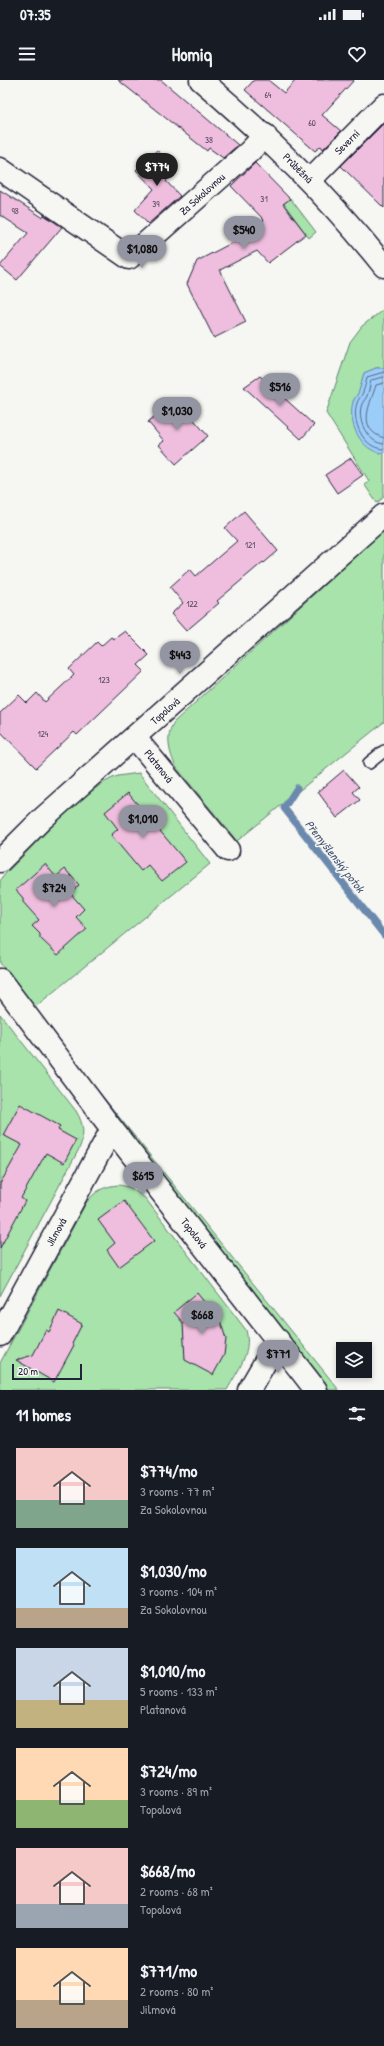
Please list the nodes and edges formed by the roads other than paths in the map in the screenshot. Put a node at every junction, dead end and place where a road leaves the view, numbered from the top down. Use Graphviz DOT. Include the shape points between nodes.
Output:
graph roads {
  1 [pos="201,80"];
  2 [pos="384,105"];
  3 [pos="265,135"];
  4 [pos="0,169"];
  5 [pos="310,180"];
  6 [pos="384,266"];
  7 [pos="384,515"];
  8 [pos="135,738"];
  9 [pos="384,751"];
  10 [pos="369,763"];
  11 [pos="228,850"];
  12 [pos="0,861"];
  13 [pos="0,980"];
  14 [pos="112,1129"];
  15 [pos="0,1335"];
  16 [pos="278,1340"];
  17 [pos="249,1390"];
  18 [pos="316,1390"];
  1 -- 3 [label="street, Průběžná"];
  2 -- 5 [label="street, Severní"];
  3 -- 4 [label="street, Za Sokolovnou" via="129,258"];
  3 -- 5 [label="street, Průběžná"];
  5 -- 6 [label="street, Průběžná"];
  7 -- 8 [label="street, Topolová"];
  8 -- 11 [label="street, Platanová"];
  8 -- 12 [label="street, Topolová" via="42,819"];
  9 -- 10 [label="lane"];
  13 -- 14 [label="street, Topolová"];
  14 -- 15 [label="street, Jilmová"];
  14 -- 16 [label="street, Topolová"];
  16 -- 17 [label="street"];
  16 -- 18 [label="street, Topolová"];
}
